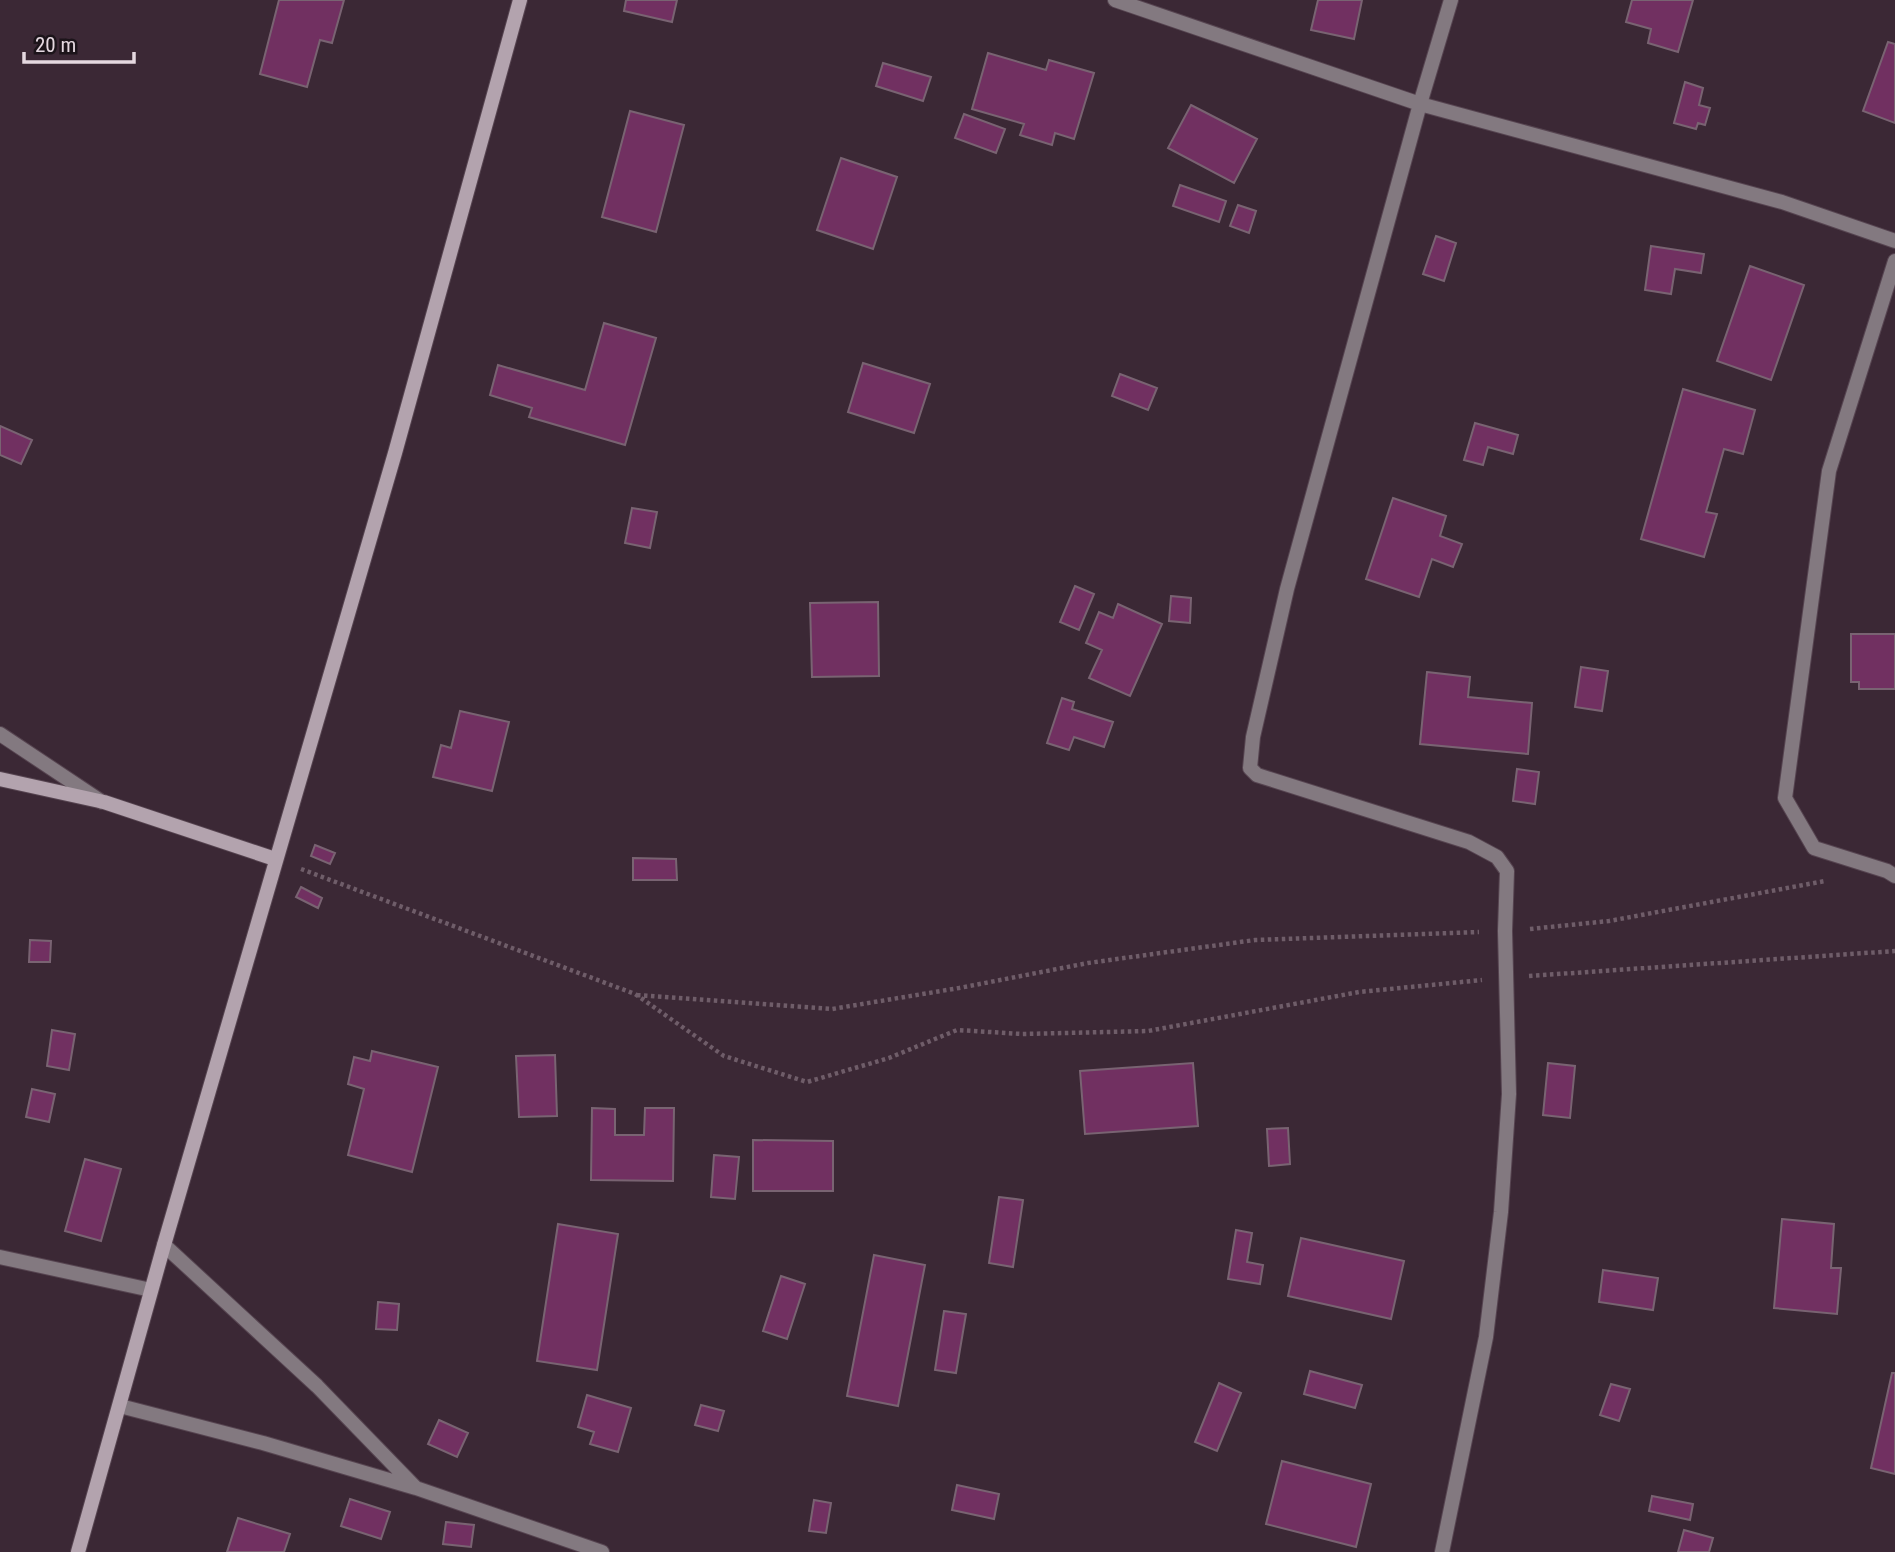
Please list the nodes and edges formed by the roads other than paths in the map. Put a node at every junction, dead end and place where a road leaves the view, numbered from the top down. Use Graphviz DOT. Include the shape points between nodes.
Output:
graph roads {
  1 [pos="520,0"];
  2 [pos="1115,0"];
  3 [pos="1451,0"];
  4 [pos="1420,104"];
  5 [pos="1895,242"];
  6 [pos="1895,261"];
  7 [pos="0,734"];
  8 [pos="0,779"];
  9 [pos="104,802"];
  10 [pos="275,859"];
  11 [pos="1895,876"];
  12 [pos="164,1245"];
  13 [pos="0,1257"];
  14 [pos="151,1290"];
  15 [pos="120,1406"];
  16 [pos="416,1488"];
  17 [pos="78,1552"];
  18 [pos="602,1552"];
  19 [pos="1442,1552"];
  1 -- 10 [label="main road" via="395,453"];
  2 -- 4 [label="street"];
  3 -- 4 [label="street"];
  4 -- 5 [label="street" via="1782,202"];
  4 -- 19 [label="street" via="1287,589 1250,768 1264,777 1469,842 1497,857 1507,871 1509,1094 1501,1212 1486,1337"];
  6 -- 11 [label="street" via="1829,471 1785,799 1814,848"];
  7 -- 9 [label="street"];
  8 -- 9 [label="main road"];
  9 -- 10 [label="main road"];
  10 -- 12 [label="main road"];
  12 -- 14 [label="main road"];
  12 -- 16 [label="street" via="317,1386"];
  13 -- 14 [label="street"];
  14 -- 15 [label="main road"];
  15 -- 16 [label="street"];
  15 -- 17 [label="main road"];
  16 -- 18 [label="street"];
}
